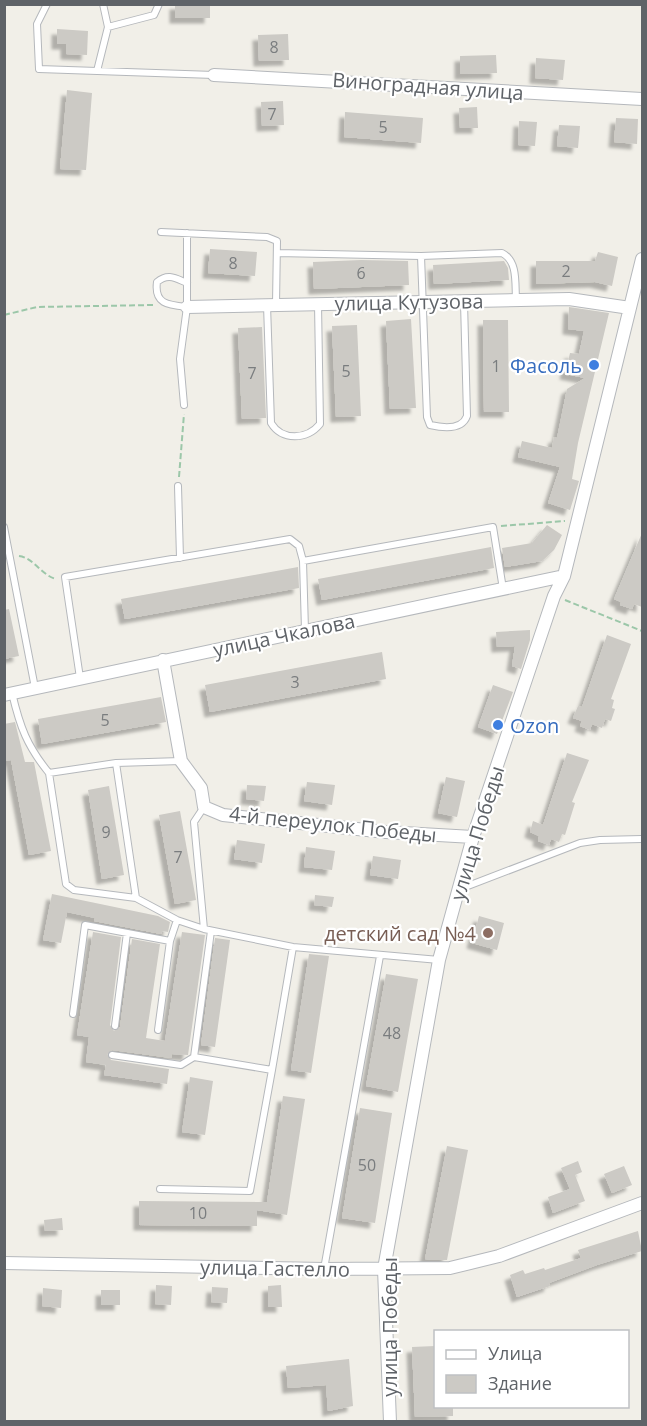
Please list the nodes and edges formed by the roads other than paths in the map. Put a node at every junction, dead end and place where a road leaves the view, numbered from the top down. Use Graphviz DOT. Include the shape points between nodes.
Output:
graph roads {
  1 [pos="47,4"];
  2 [pos="103,4"];
  3 [pos="159,4"];
  4 [pos="108,27"];
  5 [pos="97,71"];
  6 [pos="214,75"];
  7 [pos="642,99"];
  8 [pos="161,232"];
  9 [pos="187,233"];
  10 [pos="278,254"];
  11 [pos="420,256"];
  12 [pos="642,259"];
  13 [pos="187,283"];
  14 [pos="516,300"];
  15 [pos="464,302"];
  16 [pos="422,303"];
  17 [pos="272,304"];
  18 [pos="318,304"];
  19 [pos="187,307"];
  20 [pos="630,308"];
  21 [pos="184,405"];
  22 [pos="178,486"];
  23 [pos="4,527"];
  24 [pos="180,558"];
  25 [pos="303,561"];
  26 [pos="564,576"];
  27 [pos="503,588"];
  28 [pos="305,630"];
  29 [pos="163,660"];
  30 [pos="80,678"];
  31 [pos="35,688"];
  32 [pos="8,694"];
  33 [pos="181,761"];
  34 [pos="116,763"];
  35 [pos="49,773"];
  36 [pos="204,807"];
  37 [pos="473,837"];
  38 [pos="642,839"];
  39 [pos="459,890"];
  40 [pos="136,898"];
  41 [pos="177,920"];
  42 [pos="208,930"];
  43 [pos="127,933"];
  44 [pos="170,941"];
  45 [pos="293,946"];
  46 [pos="380,956"];
  47 [pos="439,960"];
  48 [pos="72,1014"];
  49 [pos="115,1026"];
  50 [pos="158,1030"];
  51 [pos="112,1055"];
  52 [pos="194,1057"];
  53 [pos="272,1070"];
  54 [pos="160,1189"];
  55 [pos="642,1203"];
  56 [pos="4,1263"];
  57 [pos="324,1269"];
  58 [pos="384,1269"];
  59 [pos="390,1422"];
  1 -- 5 [label="lane" via="37,24 39,69"];
  2 -- 4 [label="lane"];
  3 -- 4 [label="lane" via="154,15"];
  4 -- 5 [label="lane"];
  5 -- 6 [label="lane"];
  6 -- 7 [label="street, Виноградная улица"];
  8 -- 9 [label="lane"];
  9 -- 10 [label="lane" via="267,237 278,241"];
  9 -- 13 [label="lane"];
  10 -- 11 [label="lane"];
  10 -- 17 [label="lane"];
  11 -- 14 [label="lane" via="502,253 513,264"];
  11 -- 16 [label="lane"];
  12 -- 20 [label="street, улица Победы"];
  13 -- 19 [label="lane"];
  13 -- 19 [label="lane" via="172,276 157,282 158,298 166,305"];
  14 -- 15 [label="street, улица Кутузова"];
  14 -- 20 [label="street, улица Кутузова" via="590,300"];
  15 -- 16 [label="street, улица Кутузова"];
  15 -- 16 [label="lane" via="467,416 459,426 439,427 430,424 427,417"];
  16 -- 18 [label="street, улица Кутузова"];
  17 -- 18 [label="street, улица Кутузова"];
  17 -- 18 [label="lane" via="271,423 286,435 300,436 313,433 320,424"];
  17 -- 19 [label="street, улица Кутузова"];
  19 -- 21 [label="lane" via="180,359"];
  20 -- 26 [label="street, улица Победы"];
  22 -- 24 [label="lane"];
  23 -- 31 [label="lane"];
  24 -- 25 [label="lane" via="290,539 299,546"];
  24 -- 30 [label="lane" via="65,578"];
  25 -- 27 [label="lane" via="493,527"];
  25 -- 28 [label="lane"];
  26 -- 27 [label="street, улица Чкалова"];
  26 -- 37 [label="street, улица Победы"];
  27 -- 28 [label="street, улица Чкалова"];
  28 -- 29 [label="street, улица Чкалова"];
  29 -- 30 [label="street, улица Чкалова"];
  29 -- 33 [label="street, 4-й переулок Победы"];
  30 -- 31 [label="street, улица Чкалова"];
  31 -- 32 [label="street, улица Чкалова"];
  32 -- 35 [label="lane" via="29,749"];
  33 -- 34 [label="lane"];
  33 -- 36 [label="street, 4-й переулок Победы" via="201,788"];
  34 -- 35 [label="lane"];
  34 -- 40 [label="lane"];
  35 -- 40 [label="lane" via="66,884 74,890"];
  36 -- 37 [label="street, 4-й переулок Победы" via="223,815"];
  36 -- 42 [label="lane" via="194,822"];
  37 -- 39 [label="street, улица Победы"];
  38 -- 39 [label="lane" via="580,843"];
  39 -- 47 [label="street, улица Победы"];
  40 -- 41 [label="lane"];
  41 -- 42 [label="lane"];
  41 -- 44 [label="lane"];
  42 -- 45 [label="lane"];
  42 -- 52 [label="lane"];
  43 -- 44 [label="lane"];
  43 -- 48 [label="lane" via="85,926"];
  43 -- 49 [label="lane"];
  44 -- 50 [label="lane"];
  45 -- 46 [label="lane"];
  45 -- 53 [label="lane"];
  46 -- 47 [label="lane"];
  46 -- 57 [label="lane"];
  47 -- 58 [label="street, улица Победы"];
  51 -- 52 [label="lane" via="181,1065"];
  52 -- 53 [label="lane"];
  53 -- 54 [label="lane" via="250,1191"];
  55 -- 58 [label="street, улица Гастелло" via="499,1256 450,1268"];
  56 -- 57 [label="street, улица Гастелло"];
  57 -- 58 [label="street, улица Гастелло"];
  58 -- 59 [label="street, улица Победы"];
}
